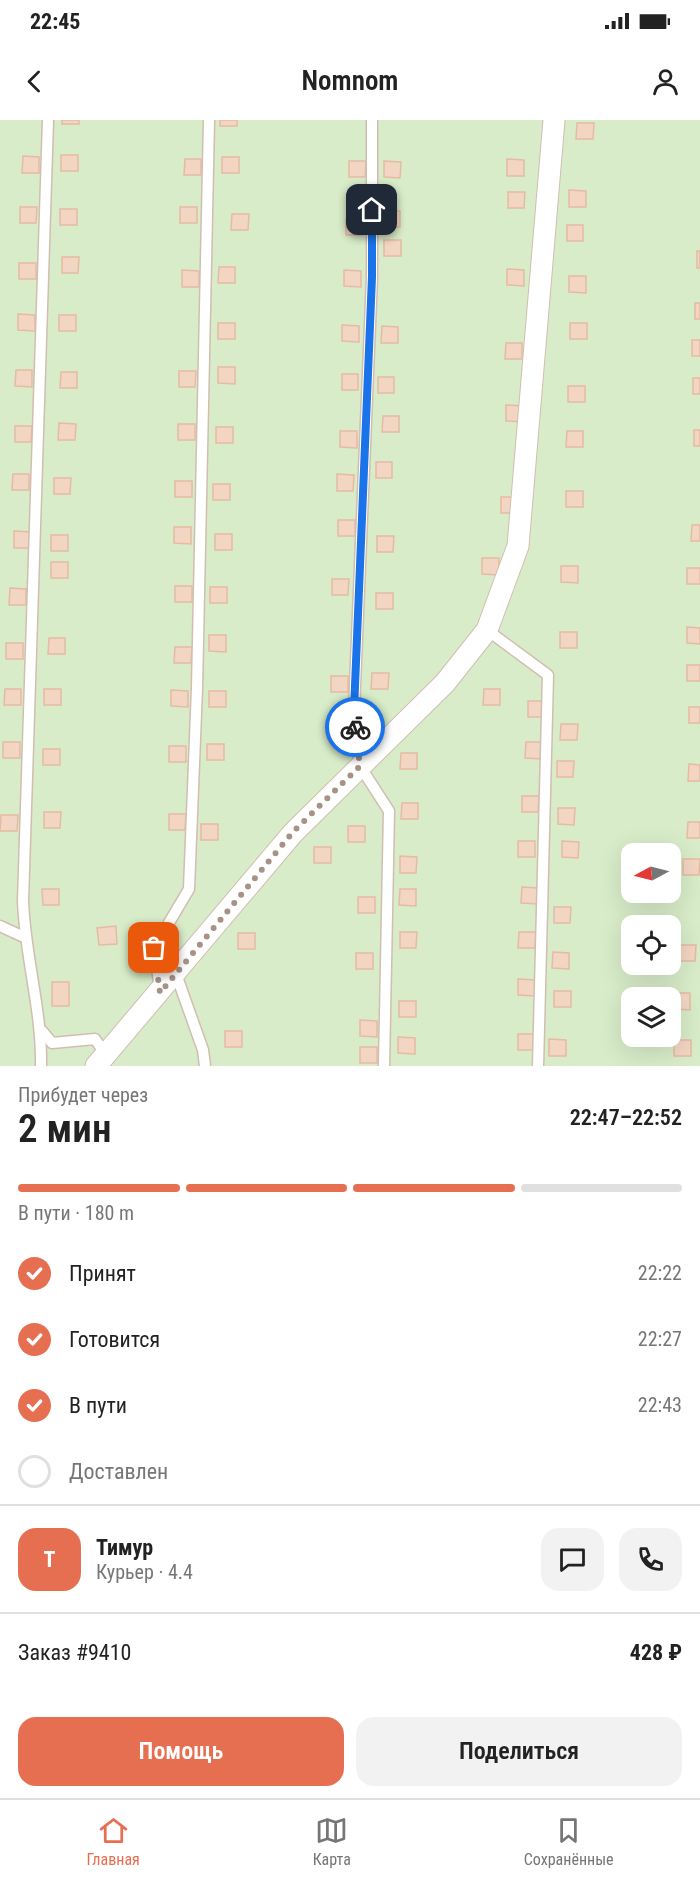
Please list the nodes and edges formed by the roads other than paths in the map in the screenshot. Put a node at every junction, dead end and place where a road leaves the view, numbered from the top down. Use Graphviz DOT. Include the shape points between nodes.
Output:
graph roads {
  1 [pos="48,120"];
  2 [pos="209,120"];
  3 [pos="372,120"];
  4 [pos="554,120"];
  5 [pos="487,630"];
  6 [pos="360,766"];
  7 [pos="0,926"];
  8 [pos="24,937"];
  9 [pos="176,974"];
  10 [pos="160,993"];
  11 [pos="42,1031"];
  12 [pos="101,1060"];
  13 [pos="41,1066"];
  14 [pos="205,1066"];
  15 [pos="384,1066"];
  16 [pos="538,1066"];
  1 -- 8 [label="lane"];
  2 -- 10 [label="lane" via="198,676 189,889 154,948"];
  3 -- 6 [label="lane" via="372,277 354,710"];
  4 -- 5 [label="street" via="518,546"];
  5 -- 6 [label="street" via="445,683"];
  5 -- 16 [label="lane" via="549,675"];
  6 -- 9 [label="street" via="293,832"];
  6 -- 15 [label="lane" via="389,811"];
  7 -- 8 [label="lane"];
  8 -- 11 [label="lane"];
  9 -- 10 [label="street"];
  9 -- 14 [label="lane" via="204,1050"];
  10 -- 12 [label="street"];
  11 -- 12 [label="lane" via="52,1043 95,1039"];
  11 -- 13 [label="lane"];
}
